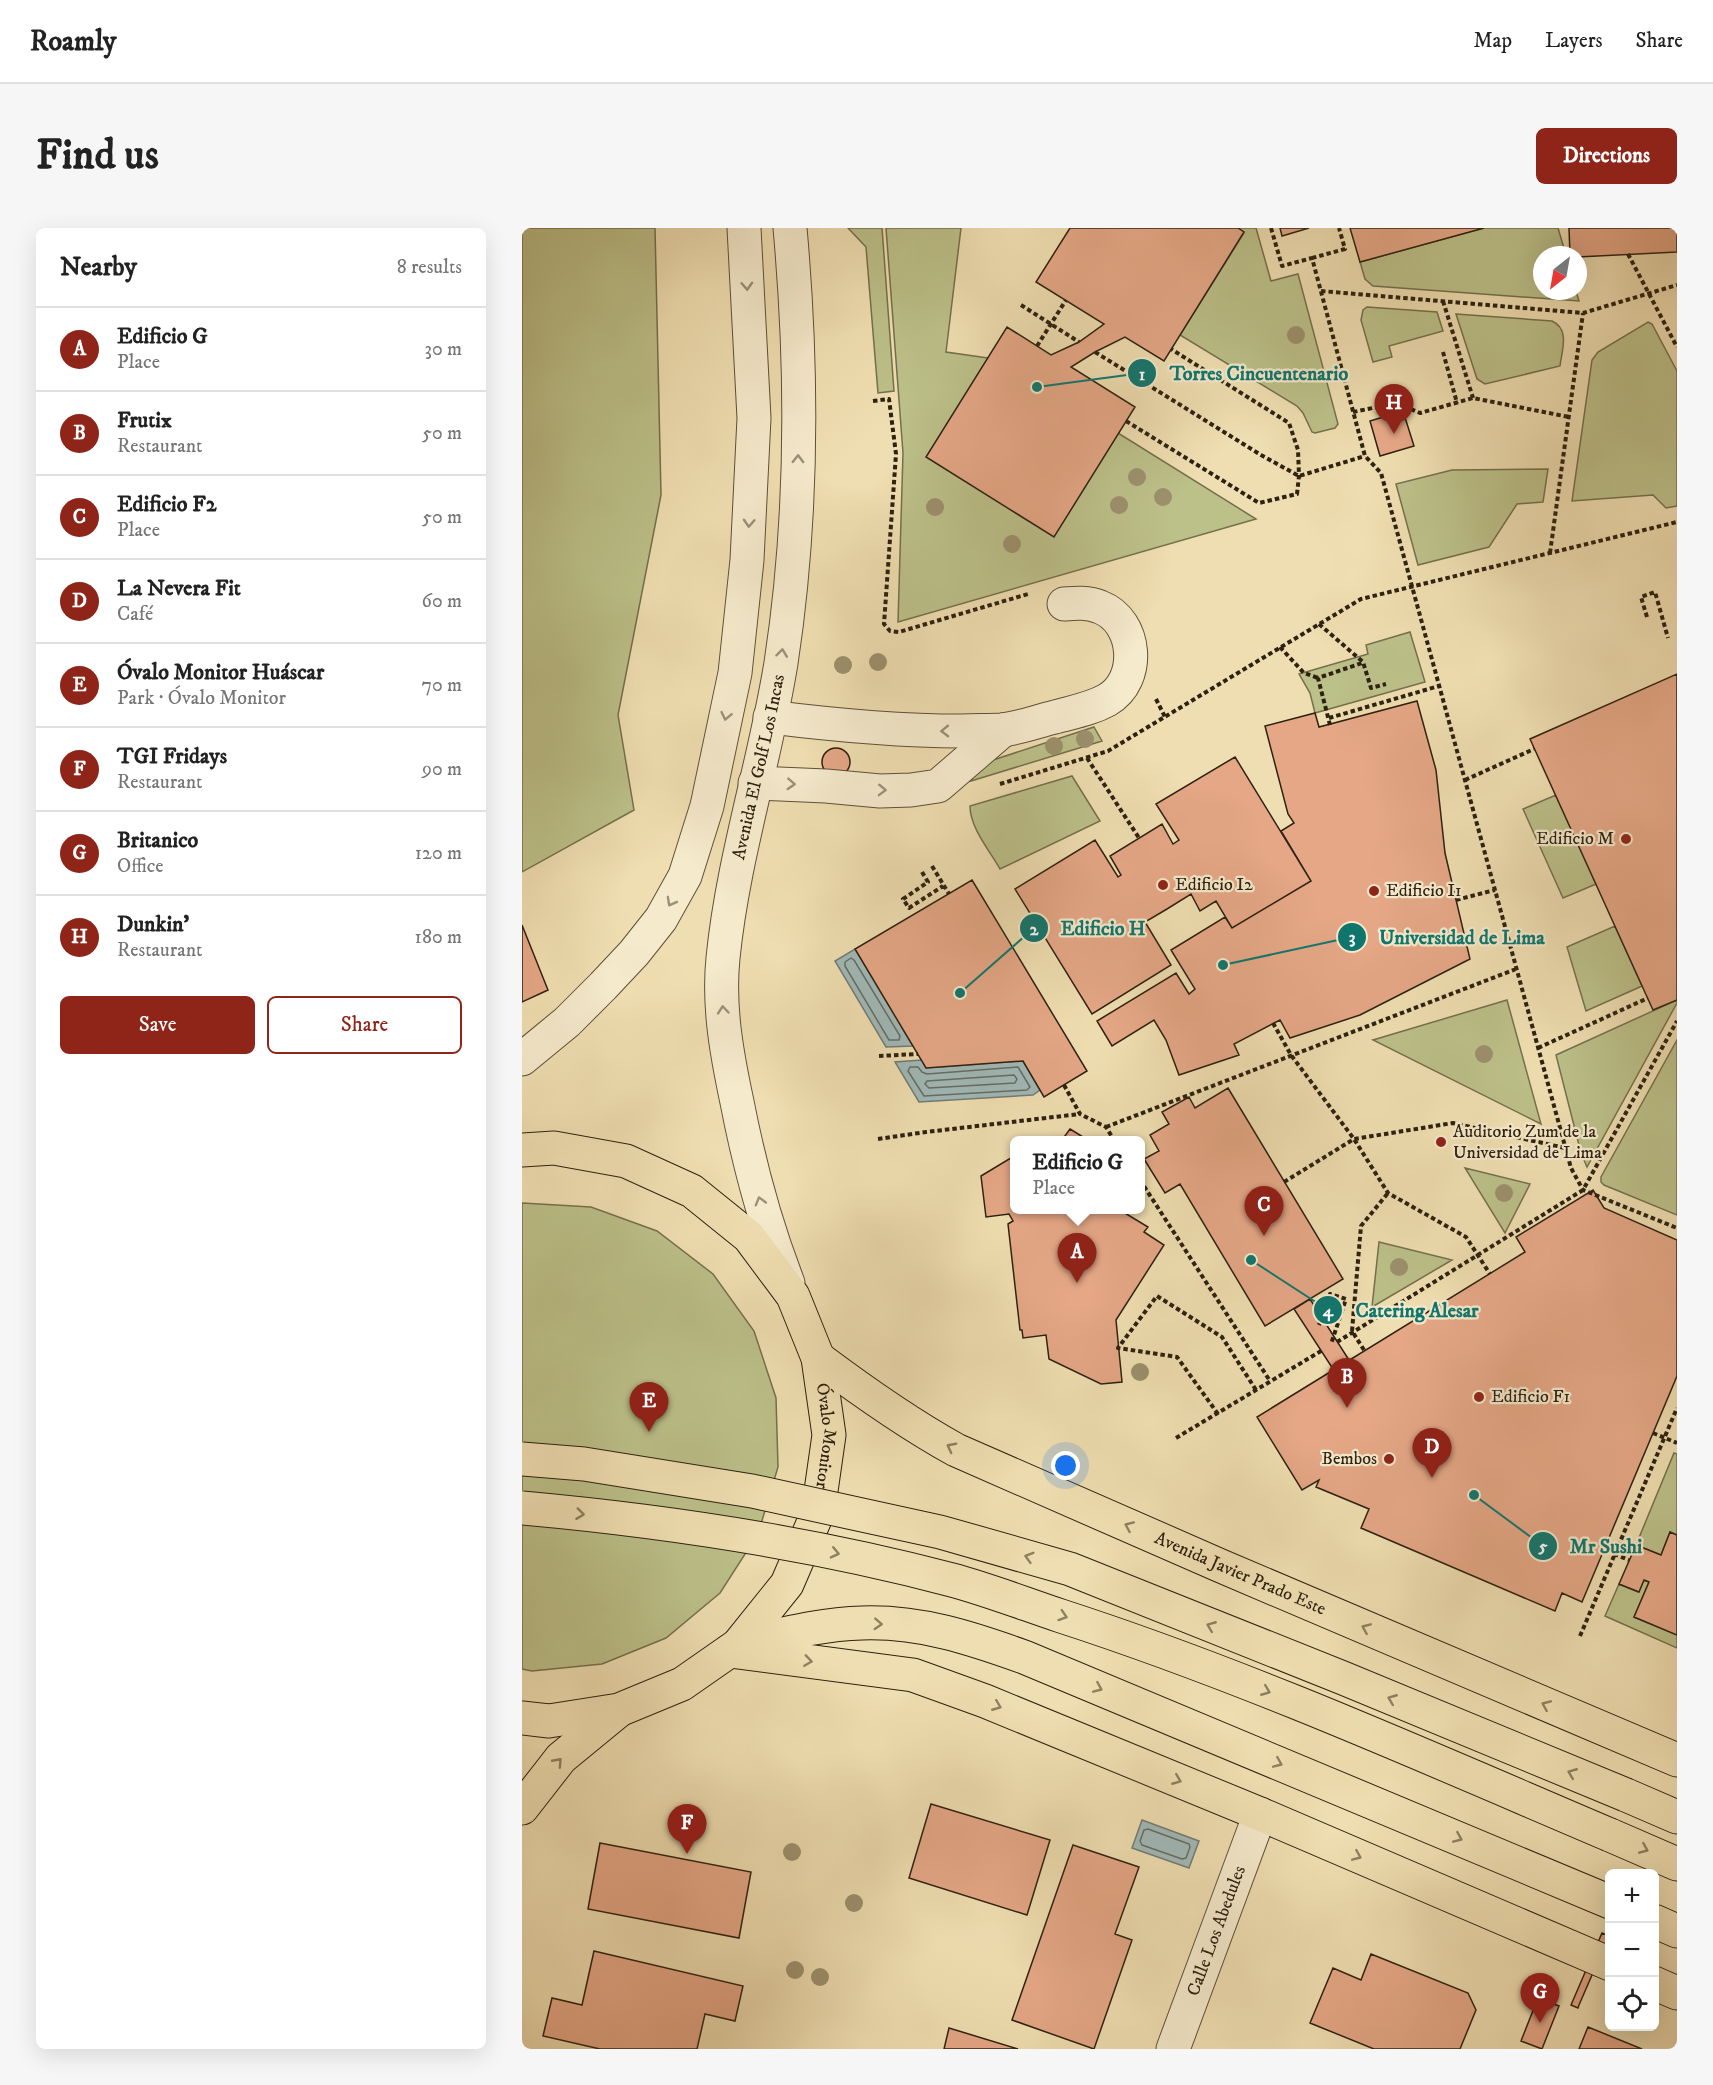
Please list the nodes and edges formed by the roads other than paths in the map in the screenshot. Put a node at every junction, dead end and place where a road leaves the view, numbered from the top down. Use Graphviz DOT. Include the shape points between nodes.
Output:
graph roads {
  1 [pos="744,228"];
  2 [pos="790,228"];
  3 [pos="1064,604"];
  4 [pos="770,717"];
  5 [pos="1004,730"];
  6 [pos="755,783"];
  7 [pos="522,1059"];
  8 [pos="522,1150"];
  9 [pos="793,1296"];
  10 [pos="818,1358"];
  11 [pos="522,1459"];
  12 [pos="522,1508"];
  13 [pos="734,1648"];
  14 [pos="619,1710"];
  15 [pos="522,1718"];
  16 [pos="1677,1760"];
  17 [pos="522,1808"];
  18 [pos="1260,1814"];
  19 [pos="1677,1816"];
  20 [pos="1677,1864"];
  21 [pos="1605,1900"];
  22 [pos="1659,1923"];
  23 [pos="1677,1931"];
  24 [pos="1605,1962"];
  25 [pos="1659,1985"];
  26 [pos="1677,1993"];
  27 [pos="1173,2049"];
  1 -- 7 [label="street, one-way" via="754,418 747,560 735,673 707,806 685,876 661,919 603,986"];
  4 -- 2 [label="street, Avenida El Golf Los Incas, one-way" via="781,662 797,516 797,302"];
  3 -- 5 [label="street" via="1101,607 1116,618 1126,632 1130,669 1110,698"];
  5 -- 4 [label="street, one-way" via="852,727"];
  4 -- 6 [label="street, Avenida El Golf Los Incas"];
  6 -- 5 [label="street, one-way" via="880,791 938,786"];
  9 -- 6 [label="street, Avenida El Golf Los Incas, one-way" via="749,1165 722,1004 723,959 733,889"];
  8 -- 9 [label="main road, Óvalo Monitor" via="554,1148 626,1161 692,1191 749,1237"];
  9 -- 10 [label="main road, Óvalo Monitor"];
  10 -- 13 [label="main road, Óvalo Monitor" via="829,1435 818,1512 787,1584"];
  16 -- 10 [label="main road, Avenida Javier Prado Este, one-way" via="956,1450"];
  19 -- 11 [label="main road, one-way, bridge" via="1070,1569 940,1532 752,1491 584,1464"];
  12 -- 20 [label="main road, one-way, bridge" via="680,1526 826,1551 953,1580 1137,1640 1338,1720"];
  13 -- 14 [label="main road, Óvalo Monitor" via="682,1684"];
  13 -- 18 [label="main road, one-way" via="913,1675"];
  13 -- 21 [label="main road, one-way" via="817,1627 863,1623 913,1626 965,1636 1024,1657"];
  14 -- 15 [label="main road, Óvalo Monitor" via="549,1721"];
  17 -- 14 [label="main road, one-way" via="561,1758"];
  18 -- 24 [label="main road, one-way"];
  18 -- 27 [label="street, Calle Los Abedules"];
  22 -- 23 [label="main road"];
  25 -- 26 [label="main road"];
}
